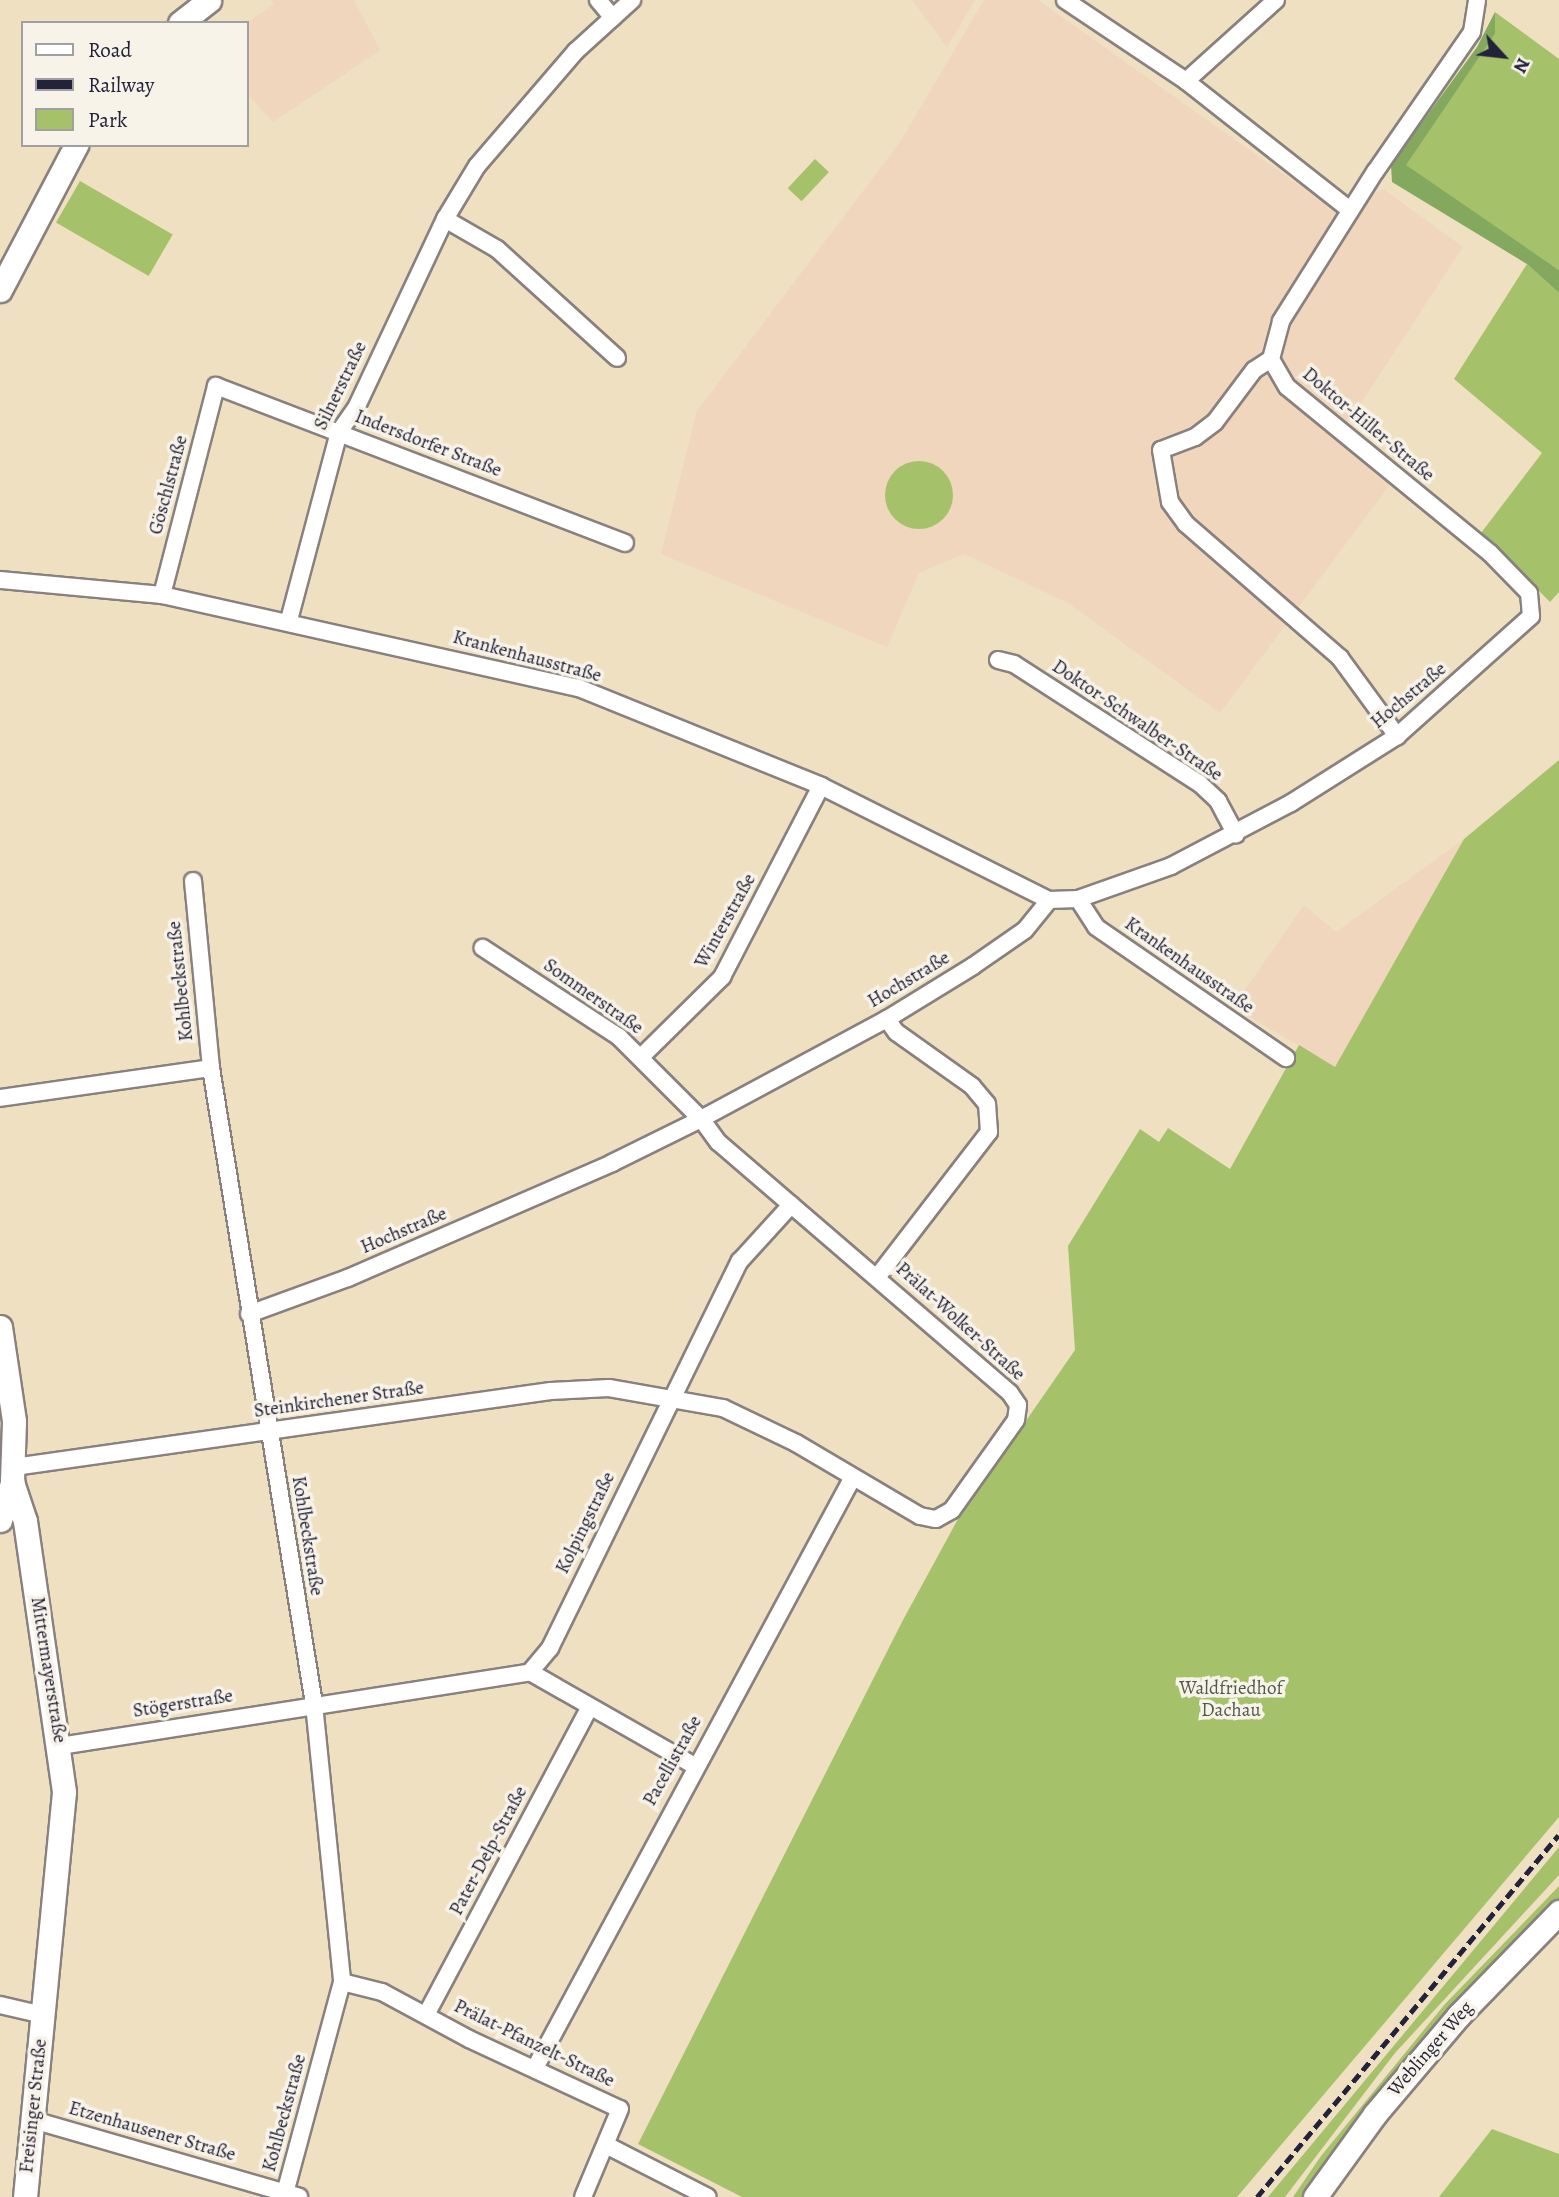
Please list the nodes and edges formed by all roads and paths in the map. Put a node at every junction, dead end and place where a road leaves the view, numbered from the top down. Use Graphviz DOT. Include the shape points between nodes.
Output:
graph roads {
  1 [pos="209,0"];
  2 [pos="598,0"];
  3 [pos="632,0"];
  4 [pos="1065,0"];
  5 [pos="1276,0"];
  6 [pos="1477,0"];
  7 [pos="613,18"];
  8 [pos="183,21"];
  9 [pos="1186,81"];
  10 [pos="75,147"];
  11 [pos="1350,210"];
  12 [pos="445,219"];
  13 [pos="0,290"];
  14 [pos="617,358"];
  15 [pos="1271,359"];
  16 [pos="216,386"];
  17 [pos="339,432"];
  18 [pos="625,543"];
  19 [pos="0,580"];
  20 [pos="162,595"];
  21 [pos="1533,607"];
  22 [pos="289,620"];
  23 [pos="998,660"];
  24 [pos="1397,736"];
  25 [pos="821,786"];
  26 [pos="1236,835"];
  27 [pos="193,881"];
  28 [pos="1078,898"];
  29 [pos="1049,900"];
  30 [pos="483,948"];
  31 [pos="887,1019"];
  32 [pos="641,1057"];
  33 [pos="1286,1058"];
  34 [pos="211,1068"];
  35 [pos="0,1098"];
  36 [pos="701,1119"];
  37 [pos="791,1205"];
  38 [pos="878,1276"];
  39 [pos="249,1314"];
  40 [pos="0,1327"];
  41 [pos="670,1398"];
  42 [pos="268,1431"];
  43 [pos="9,1478"];
  44 [pos="853,1478"];
  45 [pos="0,1520"];
  46 [pos="530,1672"];
  47 [pos="314,1704"];
  48 [pos="589,1708"];
  49 [pos="60,1746"];
  50 [pos="695,1766"];
  51 [pos="1559,1912"];
  52 [pos="342,1982"];
  53 [pos="0,2005"];
  54 [pos="426,2014"];
  55 [pos="43,2015"];
  56 [pos="535,2068"];
  57 [pos="33,2120"];
  58 [pos="606,2145"];
  59 [pos="292,2195"];
  60 [pos="24,2197"];
  61 [pos="583,2197"];
  62 [pos="708,2197"];
  63 [pos="1315,2197"];
  1 -- 8 [label="main road"];
  2 -- 7 [label="street"];
  3 -- 7 [label="street, Silnerstraße"];
  4 -- 9 [label="street"];
  5 -- 9 [label="street"];
  6 -- 11 [label="street" via="1472,32"];
  7 -- 12 [label="street, Silnerstraße" via="576,51 477,166"];
  9 -- 11 [label="street"];
  10 -- 13 [label="main road" via="46,194"];
  11 -- 15 [label="street" via="1281,321"];
  12 -- 14 [label="street" via="498,249"];
  12 -- 17 [label="street, Silnerstraße" via="357,406"];
  15 -- 21 [label="street, Doktor-Hiller-Straße" via="1287,387 1490,553 1529,593"];
  15 -- 24 [label="street" via="1254,370 1215,422 1195,437 1161,450 1170,502 1186,524 1340,658"];
  16 -- 17 [label="street, Indersdorfer Straße"];
  16 -- 20 [label="street, Göschlstraße"];
  17 -- 18 [label="street, Indersdorfer Straße"];
  17 -- 22 [label="street, Silnerstraße"];
  19 -- 20 [label="street, Krankenhausstraße"];
  20 -- 22 [label="street, Krankenhausstraße"];
  21 -- 24 [label="street, Hochstraße" via="1527,624"];
  22 -- 25 [label="street, Krankenhausstraße" via="579,688"];
  23 -- 26 [label="street, Doktor-Schwalber-Straße" via="1014,664 1199,783 1218,801"];
  24 -- 26 [label="street, Hochstraße"];
  25 -- 29 [label="street, Krankenhausstraße"];
  25 -- 32 [label="street, Winterstraße" via="722,976"];
  26 -- 28 [label="street, Hochstraße" via="1171,866"];
  27 -- 34 [label="street, Kohlbeckstraße"];
  28 -- 29 [label="street, Hochstraße"];
  28 -- 33 [label="street, Krankenhausstraße" via="1096,927"];
  29 -- 31 [label="street, Hochstraße" via="1025,930"];
  30 -- 32 [label="street, Sommerstraße" via="570,1003"];
  31 -- 36 [label="street, Hochstraße"];
  31 -- 38 [label="street" via="896,1032 972,1086 987,1104 989,1132"];
  32 -- 36 [label="street, Sommerstraße"];
  34 -- 35 [label="street"];
  34 -- 39 [label="street, Kohlbeckstraße"];
  36 -- 37 [label="street, Prälat-Wolker-Straße" via="718,1142"];
  36 -- 39 [label="street, Hochstraße" via="372,1268"];
  37 -- 38 [label="street, Prälat-Wolker-Straße"];
  37 -- 41 [label="street, Kolpingstraße" via="740,1261"];
  38 -- 44 [label="street, Prälat-Wolker-Straße" via="1018,1405 1016,1420 952,1510 936,1519 920,1516"];
  39 -- 42 [label="street, Kohlbeckstraße"];
  40 -- 43 [label="main road, Mittermayerstraße" via="14,1421"];
  41 -- 42 [label="street, Steinkirchener Straße" via="609,1388 551,1391"];
  41 -- 44 [label="street, Prälat-Wolker-Straße" via="723,1408 796,1443"];
  41 -- 46 [label="street, Kolpingstraße" via="550,1648"];
  42 -- 43 [label="street, Steinkirchener Straße"];
  42 -- 47 [label="street, Kohlbeckstraße"];
  43 -- 45 [label="main road"];
  43 -- 49 [label="main road, Mittermayerstraße" via="25,1521"];
  44 -- 50 [label="street, Pacellistraße"];
  46 -- 47 [label="street"];
  46 -- 48 [label="street"];
  47 -- 49 [label="street, Stögerstraße"];
  47 -- 52 [label="street, Kohlbeckstraße"];
  48 -- 50 [label="street"];
  48 -- 54 [label="street, Pater-Delp-Straße"];
  49 -- 55 [label="main road, Mittermayerstraße" via="64,1792"];
  50 -- 56 [label="street, Pacellistraße"];
  51 -- 63 [label="main road, Weblinger Weg" via="1459,2015 1375,2114"];
  52 -- 54 [label="street, Prälat-Pfanzelt-Straße" via="382,1992"];
  52 -- 59 [label="street, Kohlbeckstraße"];
  53 -- 55 [label="street"];
  54 -- 56 [label="street, Prälat-Pfanzelt-Straße"];
  55 -- 57 [label="main road, Freisinger Straße"];
  56 -- 58 [label="street, Prälat-Pfanzelt-Straße" via="620,2109"];
  57 -- 59 [label="street, Etzenhausener Straße"];
  57 -- 60 [label="main road, Freisinger Straße"];
  58 -- 61 [label="street, Prälat-Pfanzelt-Straße"];
  58 -- 62 [label="street"];
}
